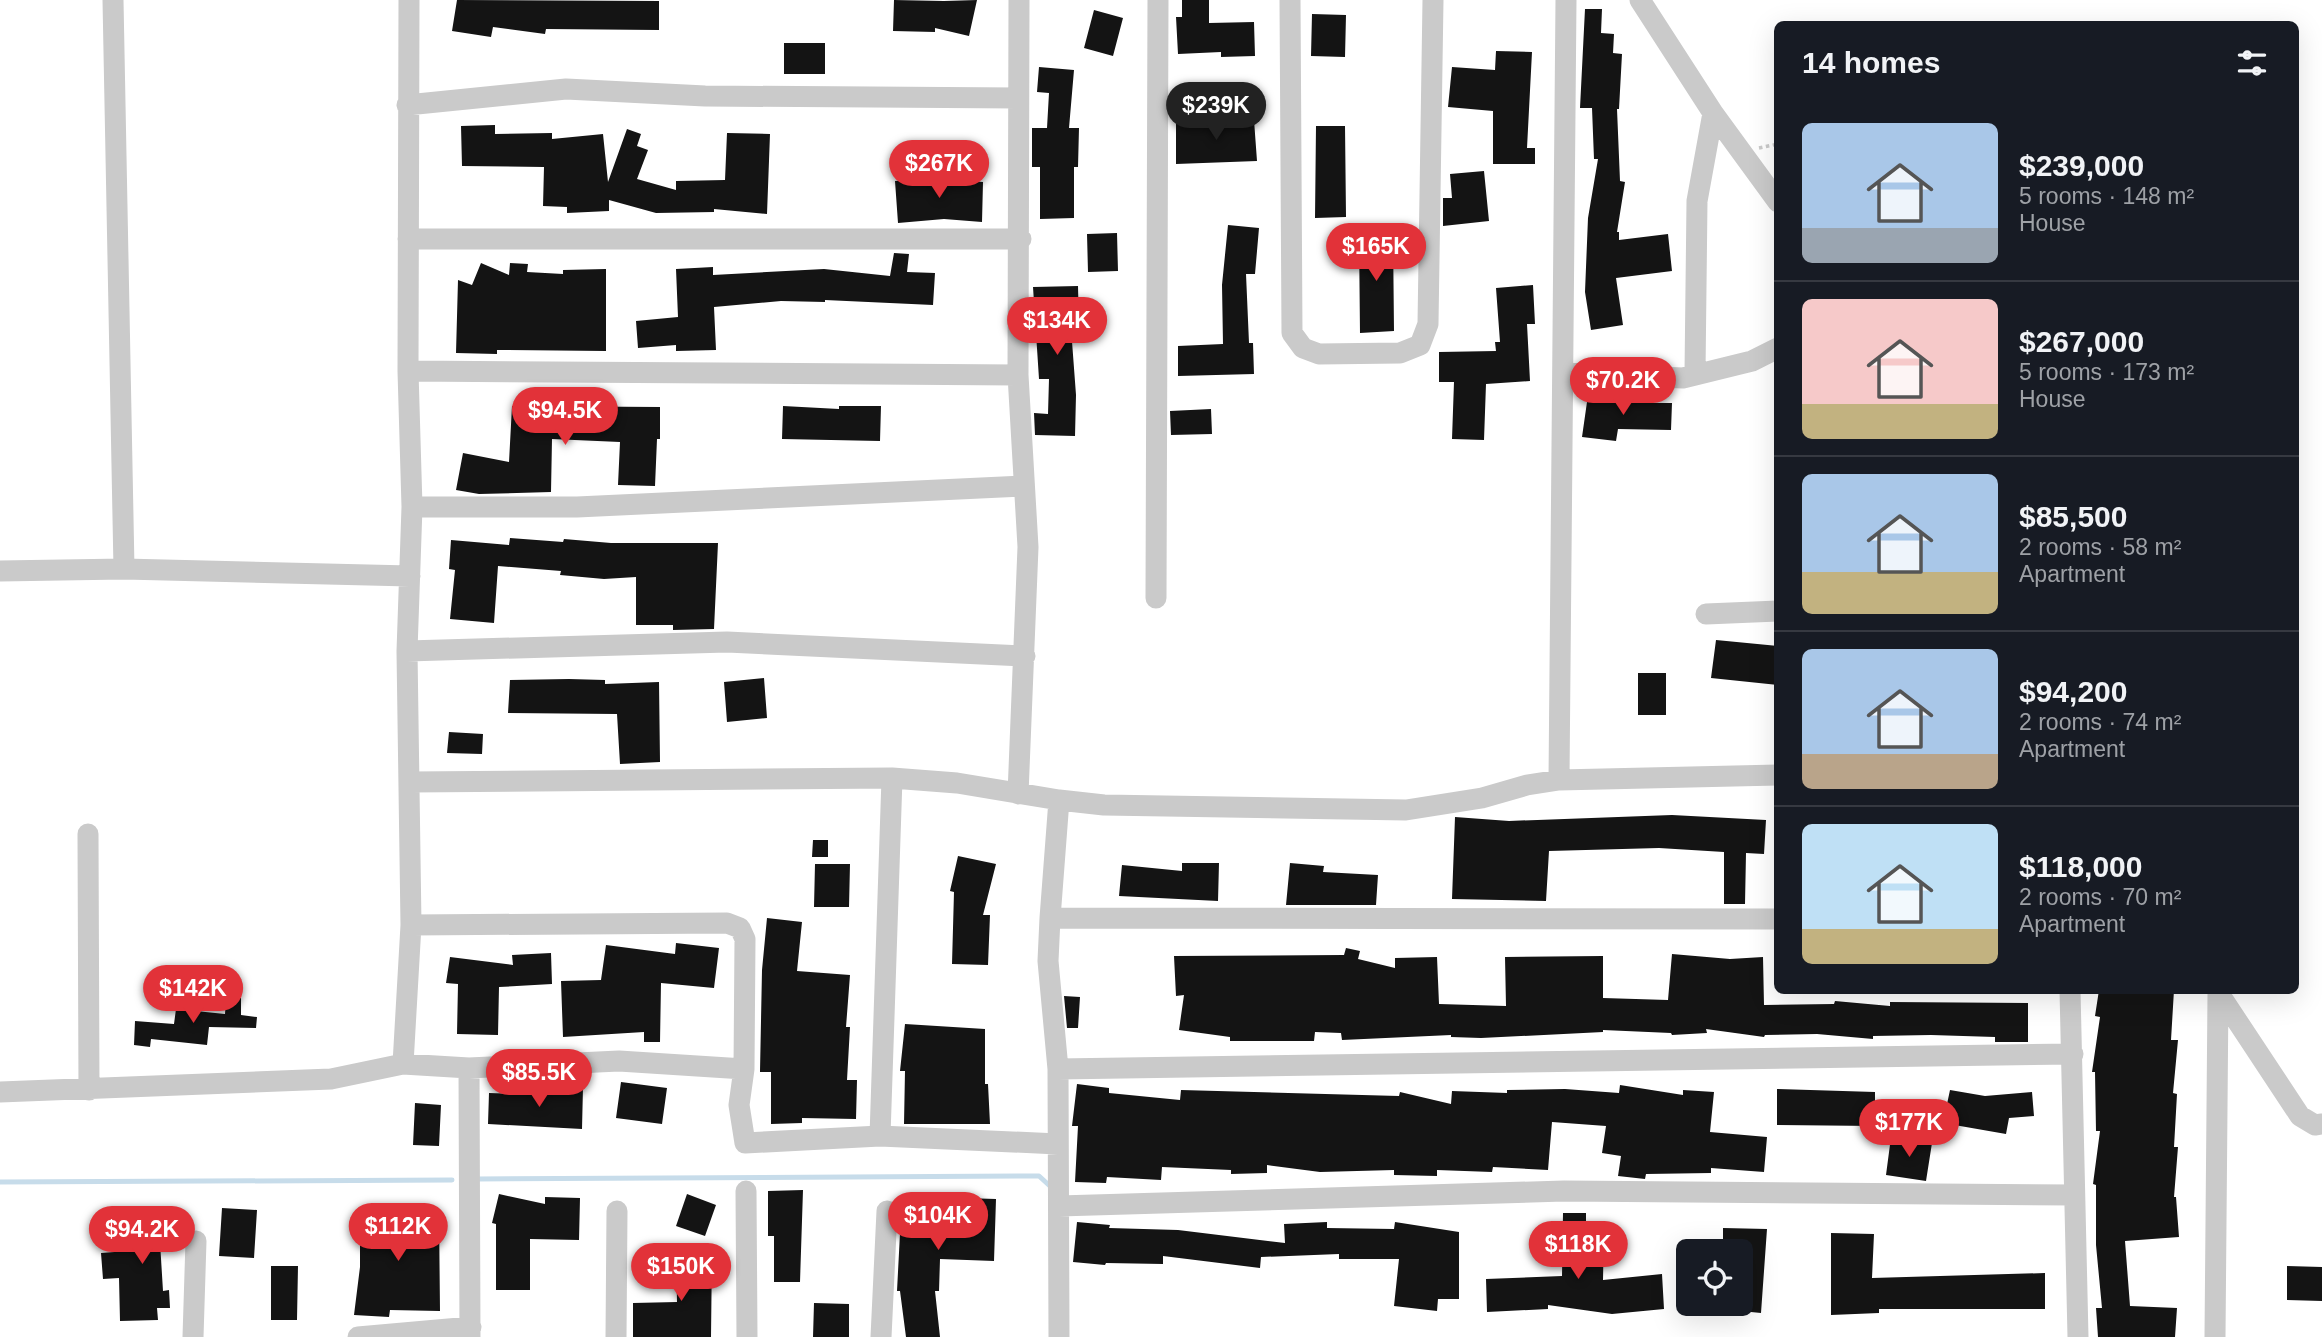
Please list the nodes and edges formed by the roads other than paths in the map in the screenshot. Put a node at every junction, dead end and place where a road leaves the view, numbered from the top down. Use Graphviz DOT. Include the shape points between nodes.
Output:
graph roads {
  1 [pos="113,0"];
  2 [pos="408,0"];
  3 [pos="1019,0"];
  4 [pos="1158,0"];
  5 [pos="1290,0"];
  6 [pos="1433,0"];
  7 [pos="1566,0"];
  8 [pos="1640,0"];
  9 [pos="1018,98"];
  10 [pos="407,105"];
  11 [pos="1713,113"];
  12 [pos="1774,197"];
  13 [pos="408,239"];
  14 [pos="1021,239"];
  15 [pos="1774,350"];
  16 [pos="408,371"];
  17 [pos="1565,373"];
  18 [pos="1695,373"];
  19 [pos="1018,375"];
  20 [pos="1024,486"];
  21 [pos="412,507"];
  22 [pos="124,569"];
  23 [pos="0,571"];
  24 [pos="410,576"];
  25 [pos="1156,598"];
  26 [pos="1774,611"];
  27 [pos="1706,614"];
  28 [pos="407,651"];
  29 [pos="1025,656"];
  30 [pos="1774,775"];
  31 [pos="892,778"];
  32 [pos="1559,780"];
  33 [pos="410,782"];
  34 [pos="1018,794"];
  35 [pos="1059,800"];
  36 [pos="88,834"];
  37 [pos="1049,918"];
  38 [pos="1774,919"];
  39 [pos="411,925"];
  40 [pos="2070,994"];
  41 [pos="2217,994"];
  42 [pos="2218,994"];
  43 [pos="2073,1054"];
  44 [pos="403,1064"];
  45 [pos="469,1068"];
  46 [pos="744,1069"];
  47 [pos="1058,1069"];
  48 [pos="89,1090"];
  49 [pos="0,1092"];
  50 [pos="2322,1124"];
  51 [pos="880,1136"];
  52 [pos="1058,1144"];
  53 [pos="746,1191"];
  54 [pos="2074,1195"];
  55 [pos="1059,1206"];
  56 [pos="617,1211"];
  57 [pos="887,1211"];
  58 [pos="196,1241"];
  59 [pos="471,1332"];
  60 [pos="194,1337"];
  61 [pos="358,1337"];
  62 [pos="615,1337"];
  63 [pos="747,1337"];
  64 [pos="881,1337"];
  65 [pos="1059,1337"];
  66 [pos="2078,1337"];
  67 [pos="2215,1337"];
  1 -- 22 [label="street"];
  2 -- 10 [label="street"];
  3 -- 9 [label="street"];
  4 -- 25 [label="street"];
  5 -- 6 [label="street" via="1292,333 1303,348 1319,354 1400,353 1420,345 1428,324"];
  7 -- 17 [label="street"];
  8 -- 11 [label="street"];
  9 -- 10 [label="street" via="705,96 566,89"];
  9 -- 14 [label="street"];
  10 -- 13 [label="street"];
  11 -- 12 [label="street"];
  11 -- 18 [label="street" via="1697,201"];
  13 -- 14 [label="street"];
  13 -- 16 [label="street"];
  14 -- 19 [label="street"];
  15 -- 18 [label="street" via="1752,361"];
  16 -- 19 [label="street"];
  16 -- 21 [label="street"];
  17 -- 18 [label="street" via="1683,378"];
  17 -- 32 [label="street"];
  19 -- 20 [label="street"];
  20 -- 21 [label="street" via="577,507"];
  20 -- 29 [label="street" via="1028,547"];
  21 -- 24 [label="street"];
  22 -- 23 [label="street"];
  22 -- 24 [label="street"];
  24 -- 28 [label="street"];
  26 -- 27 [label="street"];
  28 -- 29 [label="street" via="727,642"];
  28 -- 33 [label="street"];
  29 -- 34 [label="street"];
  30 -- 32 [label="street"];
  31 -- 33 [label="street"];
  31 -- 34 [label="street"];
  31 -- 51 [label="street"];
  32 -- 35 [label="street" via="1406,810 1104,805"];
  33 -- 39 [label="street"];
  34 -- 35 [label="street"];
  35 -- 37 [label="street"];
  36 -- 48 [label="street"];
  37 -- 38 [label="street"];
  37 -- 47 [label="street" via="1048,961"];
  39 -- 44 [label="street"];
  39 -- 46 [label="street" via="727,923 740,929 745,939"];
  40 -- 43 [label="street"];
  41 -- 67 [label="street"];
  42 -- 50 [label="street" via="2300,1116"];
  43 -- 47 [label="street"];
  43 -- 54 [label="street"];
  44 -- 45 [label="street"];
  44 -- 48 [label="street" via="331,1079"];
  45 -- 46 [label="street" via="619,1061"];
  45 -- 59 [label="street"];
  46 -- 51 [label="street" via="739,1105 745,1143"];
  47 -- 52 [label="street"];
  48 -- 49 [label="street"];
  51 -- 52 [label="street"];
  52 -- 55 [label="street"];
  53 -- 63 [label="street"];
  54 -- 55 [label="street" via="1564,1191"];
  54 -- 66 [label="street"];
  55 -- 65 [label="street"];
  56 -- 62 [label="street"];
  57 -- 64 [label="street"];
  58 -- 60 [label="street"];
  59 -- 61 [label="street"];
}
